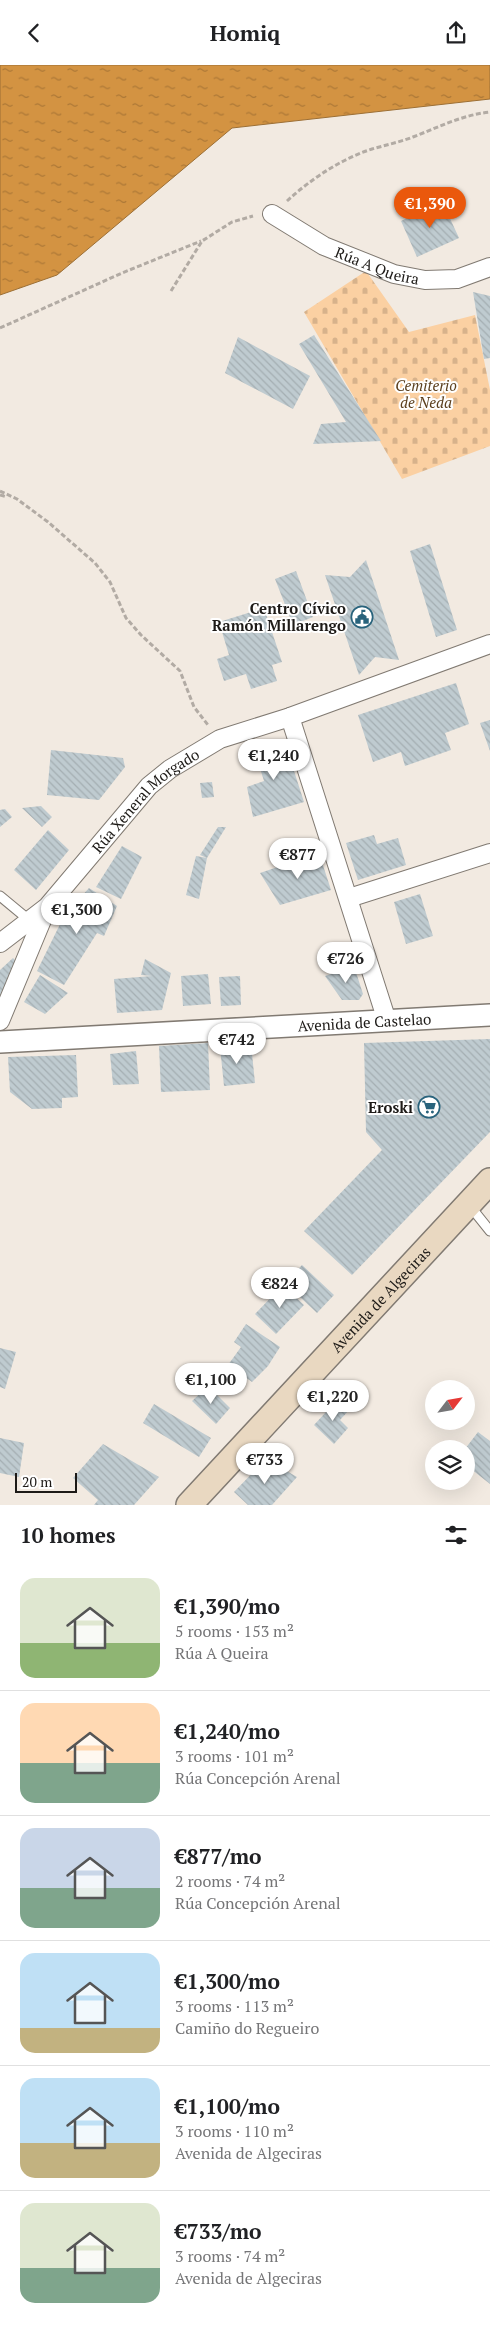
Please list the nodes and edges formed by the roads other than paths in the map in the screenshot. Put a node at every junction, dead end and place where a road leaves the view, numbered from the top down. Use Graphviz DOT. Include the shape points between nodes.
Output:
graph roads {
  1 [pos="272,214"];
  2 [pos="490,267"];
  3 [pos="490,645"];
  4 [pos="290,717"];
  5 [pos="490,853"];
  6 [pos="0,896"];
  7 [pos="349,898"];
  8 [pos="47,907"];
  9 [pos="29,920"];
  10 [pos="0,943"];
  11 [pos="490,1015"];
  12 [pos="0,1021"];
  13 [pos="387,1021"];
  14 [pos="0,1042"];
  15 [pos="490,1181"];
  16 [pos="468,1204"];
  17 [pos="490,1231"];
  18 [pos="189,1505"];
  1 -- 2 [label="street, Rúa A Queira" via="324,246 394,274 425,280 457,279"];
  3 -- 4 [label="street, Rúa Xeneral Morgado"];
  4 -- 7 [label="street"];
  4 -- 8 [label="street, Rúa Xeneral Morgado" via="220,739 170,769 148,787"];
  5 -- 7 [label="street"];
  6 -- 9 [label="lane"];
  7 -- 13 [label="street"];
  8 -- 9 [label="street, Rúa Xeneral Morgado"];
  8 -- 12 [label="street"];
  9 -- 10 [label="street, Rúa Xeneral Morgado"];
  11 -- 13 [label="street, Avenida de Castelao"];
  13 -- 14 [label="street, Avenida de Castelao"];
  15 -- 16 [label="main road, Avenida de Algeciras"];
  16 -- 17 [label="lane"];
  16 -- 18 [label="main road, Avenida de Algeciras"];
}
